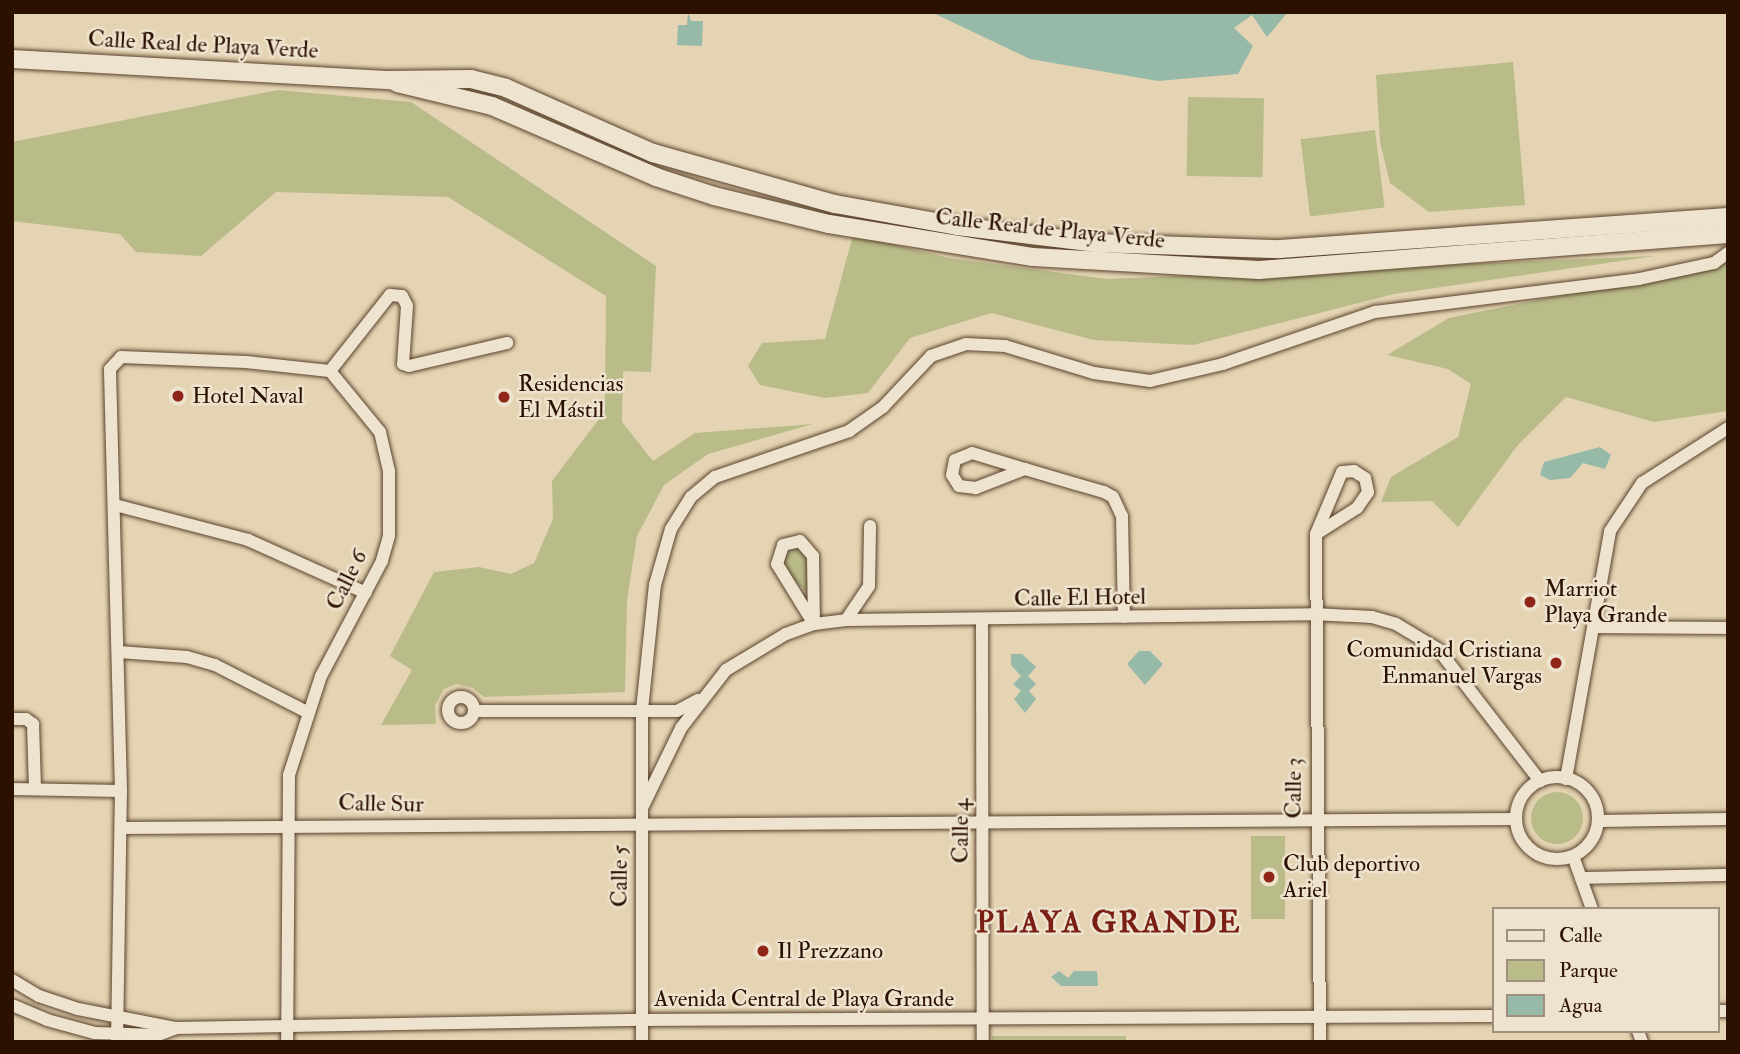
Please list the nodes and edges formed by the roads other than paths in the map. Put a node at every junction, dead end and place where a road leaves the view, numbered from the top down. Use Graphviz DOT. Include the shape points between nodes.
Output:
graph roads {
  1 [pos="12,59"];
  2 [pos="390,80"];
  3 [pos="835,204"];
  4 [pos="1728,216"];
  5 [pos="829,224"];
  6 [pos="957,226"];
  7 [pos="1530,232"];
  8 [pos="1728,234"];
  9 [pos="1036,236"];
  10 [pos="1119,244"];
  11 [pos="953,245"];
  12 [pos="1201,248"];
  13 [pos="1449,248"];
  14 [pos="1280,249"];
  15 [pos="1531,251"];
  16 [pos="1728,253"];
  17 [pos="1368,254"];
  18 [pos="1033,257"];
  19 [pos="1119,265"];
  20 [pos="1281,268"];
  21 [pos="1201,269"];
  22 [pos="507,343"];
  23 [pos="330,371"];
  24 [pos="1728,428"];
  25 [pos="1025,469"];
  26 [pos="115,505"];
  27 [pos="870,526"];
  28 [pos="1316,534"];
  29 [pos="366,593"];
  30 [pos="1314,614"];
  31 [pos="1124,617"];
  32 [pos="846,620"];
  33 [pos="982,621"];
  34 [pos="814,624"];
  35 [pos="1593,627"];
  36 [pos="1728,628"];
  37 [pos="119,652"];
  38 [pos="702,697"];
  39 [pos="642,710"];
  40 [pos="474,711"];
  41 [pos="307,712"];
  42 [pos="12,719"];
  43 [pos="1566,779"];
  44 [pos="1540,781"];
  45 [pos="35,788"];
  46 [pos="12,789"];
  47 [pos="121,791"];
  48 [pos="640,812"];
  49 [pos="1315,818"];
  50 [pos="1516,818"];
  51 [pos="1728,819"];
  52 [pos="1599,821"];
  53 [pos="288,824"];
  54 [pos="982,825"];
  55 [pos="121,828"];
  56 [pos="640,828"];
  57 [pos="1573,856"];
  58 [pos="1728,875"];
  59 [pos="1581,878"];
  60 [pos="1591,907"];
  61 [pos="12,980"];
  62 [pos="12,1005"];
  63 [pos="1492,1016"];
  64 [pos="1319,1017"];
  65 [pos="117,1018"];
  66 [pos="983,1019"];
  67 [pos="140,1020"];
  68 [pos="642,1020"];
  69 [pos="286,1027"];
  70 [pos="176,1028"];
  71 [pos="139,1035"];
  72 [pos="116,1039"];
  73 [pos="286,1042"];
  74 [pos="642,1042"];
  75 [pos="983,1042"];
  76 [pos="1320,1042"];
  1 -- 2 [label="street, Calle Real de Playa Verde"];
  2 -- 3 [label="street, Calle Real de Playa Verde" via="446,77 506,88 653,153"];
  2 -- 5 [label="street, Calle Real de Playa Verde" via="492,106 714,196"];
  3 -- 5 [label="street"];
  3 -- 6 [label="street, Calle Real de Playa Verde"];
  4 -- 7 [label="street, Calle Real de Playa Verde"];
  5 -- 11 [label="street, Calle Real de Playa Verde"];
  6 -- 9 [label="street, Calle Real de Playa Verde"];
  6 -- 11 [label="street"];
  7 -- 13 [label="street, Calle Real de Playa Verde"];
  7 -- 15 [label="street"];
  8 -- 15 [label="street, Calle Real de Playa Verde"];
  9 -- 10 [label="street, Calle Real de Playa Verde"];
  9 -- 18 [label="street"];
  10 -- 12 [label="street, Calle Real de Playa Verde"];
  10 -- 19 [label="street"];
  11 -- 18 [label="street, Calle Real de Playa Verde"];
  12 -- 14 [label="street, Calle Real de Playa Verde"];
  12 -- 21 [label="street"];
  13 -- 15 [label="street, Calle Real de Playa Verde"];
  13 -- 17 [label="street, Calle Real de Playa Verde"];
  14 -- 17 [label="street, Calle Real de Playa Verde"];
  14 -- 20 [label="street"];
  16 -- 39 [label="street, Calle 5" via="1714,262 1639,279 1352,318 1223,364 1150,381 1094,373 1005,346 947,348 931,356 883,407 849,431 743,464 715,477 691,497 671,529 658,565"];
  17 -- 20 [label="street, Calle Real de Playa Verde"];
  18 -- 19 [label="street, Calle Real de Playa Verde"];
  19 -- 21 [label="street, Calle Real de Playa Verde"];
  20 -- 21 [label="street, Calle Real de Playa Verde"];
  22 -- 23 [label="street" via="410,366 403,363 407,306 402,296 390,295"];
  23 -- 26 [label="street" via="121,357 110,369"];
  23 -- 29 [label="street, Calle 6" via="380,432 389,471 389,536"];
  24 -- 35 [label="street" via="1642,483 1623,507 1611,531"];
  25 -- 25 [label="street" via="972,453 955,460 952,475 958,486 976,488"];
  25 -- 31 [label="street" via="1116,500 1122,516"];
  26 -- 29 [label="street" via="248,540"];
  26 -- 37 [label="street"];
  27 -- 32 [label="street" via="869,586"];
  28 -- 28 [label="street, Calle 3" via="1342,472 1354,471 1365,478 1368,492 1357,508"];
  28 -- 30 [label="street, Calle 3"];
  29 -- 41 [label="street, Calle 6"];
  30 -- 31 [label="street, Calle El Hotel"];
  30 -- 44 [label="street, Calle El Hotel" via="1372,617 1423,638 1454,666"];
  30 -- 49 [label="street, Calle 3"];
  31 -- 33 [label="street, Calle El Hotel"];
  32 -- 33 [label="street, Calle El Hotel"];
  32 -- 34 [label="street, Calle El Hotel"];
  33 -- 54 [label="street, Calle 4"];
  34 -- 34 [label="street" via="811,550 800,541 788,542 778,551 777,564"];
  34 -- 38 [label="street, Calle El Hotel" via="762,646 726,670"];
  35 -- 36 [label="street"];
  35 -- 43 [label="street"];
  37 -- 41 [label="street" via="187,657 215,665"];
  37 -- 47 [label="street"];
  38 -- 39 [label="street" via="677,711"];
  38 -- 48 [label="street, Calle El Hotel" via="671,744"];
  39 -- 40 [label="street"];
  39 -- 48 [label="street, Calle 5"];
  41 -- 53 [label="street, Calle 6" via="289,775"];
  42 -- 45 [label="street" via="33,724"];
  43 -- 44 [label="street"];
  43 -- 52 [label="street" via="1590,794"];
  44 -- 50 [label="street" via="1523,796"];
  45 -- 46 [label="street"];
  45 -- 47 [label="street"];
  47 -- 55 [label="street"];
  48 -- 56 [label="street, Calle 5"];
  49 -- 50 [label="street, Calle Sur"];
  49 -- 54 [label="street, Calle Sur"];
  49 -- 64 [label="street, Calle 3"];
  50 -- 57 [label="street" via="1525,843 1535,852 1547,858"];
  51 -- 52 [label="street"];
  52 -- 57 [label="street" via="1595,836"];
  53 -- 55 [label="street, Calle Sur"];
  53 -- 56 [label="street, Calle Sur"];
  53 -- 69 [label="street, Calle 6"];
  54 -- 56 [label="street, Calle Sur"];
  54 -- 66 [label="street, Calle 4"];
  55 -- 65 [label="street"];
  56 -- 68 [label="street, Calle 5"];
  57 -- 59 [label="street"];
  58 -- 59 [label="street"];
  59 -- 60 [label="street"];
  61 -- 65 [label="street, Avenida Central de Playa Grande" via="40,996"];
  62 -- 72 [label="street" via="69,1028"];
  63 -- 64 [label="street, Avenida Central de Playa Grande"];
  64 -- 66 [label="street, Avenida Central de Playa Grande"];
  64 -- 76 [label="street, Calle 3"];
  65 -- 67 [label="street, Avenida Central de Playa Grande"];
  65 -- 72 [label="street"];
  66 -- 68 [label="street, Avenida Central de Playa Grande"];
  66 -- 75 [label="street, Calle 4"];
  67 -- 70 [label="street, Avenida Central de Playa Grande"];
  67 -- 71 [label="street"];
  68 -- 69 [label="street, Avenida Central de Playa Grande"];
  68 -- 74 [label="street, Calle 5"];
  69 -- 70 [label="street, Avenida Central de Playa Grande"];
  69 -- 73 [label="street, Calle 6"];
  70 -- 71 [label="street" via="158,1035"];
  71 -- 72 [label="street"];
}
